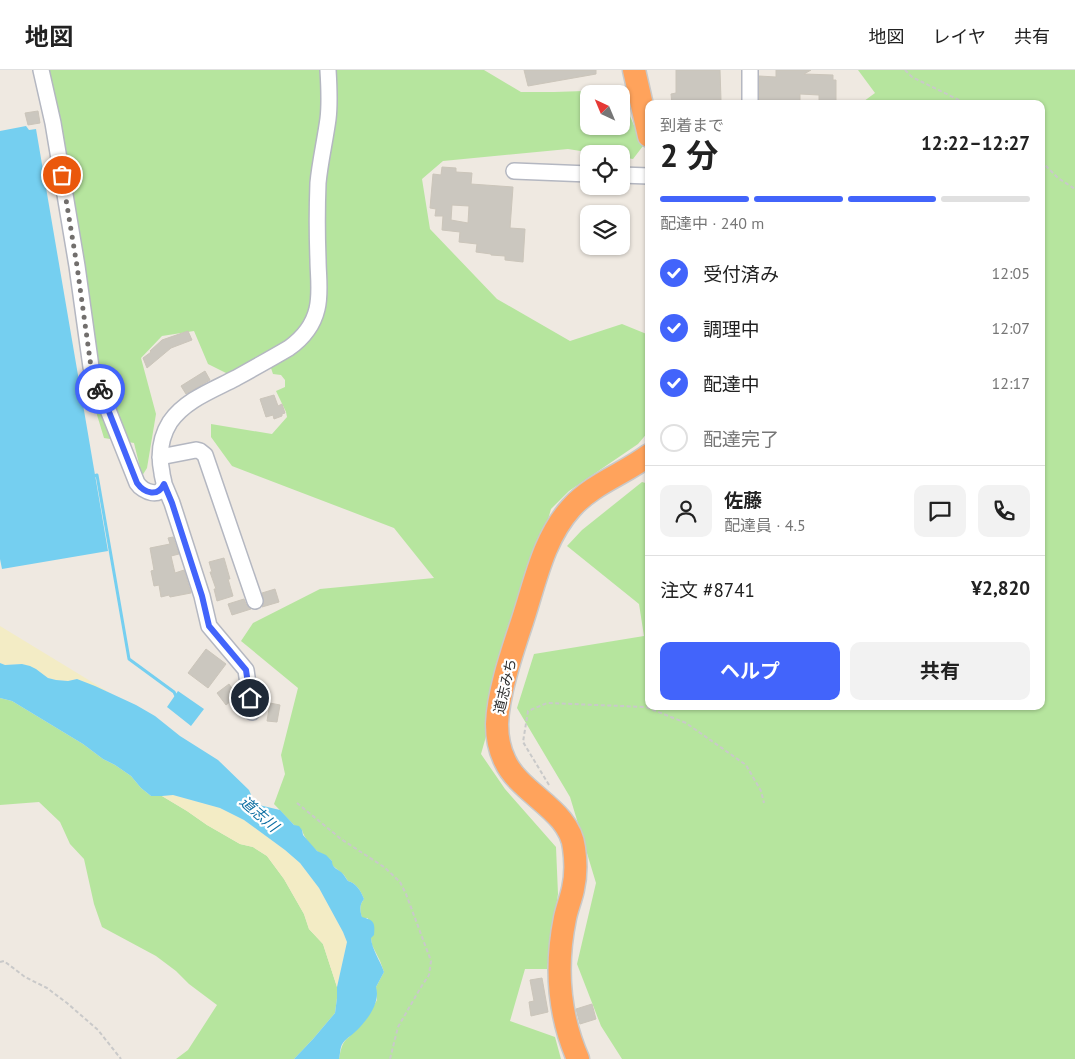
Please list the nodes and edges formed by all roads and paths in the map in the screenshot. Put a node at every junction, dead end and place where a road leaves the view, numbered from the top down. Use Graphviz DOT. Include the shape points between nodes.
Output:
graph roads {
  1 [pos="41,70"];
  2 [pos="328,70"];
  3 [pos="634,70"];
  4 [pos="750,70"];
  5 [pos="904,70"];
  6 [pos="750,100"];
  7 [pos="959,100"];
  8 [pos="645,118"];
  9 [pos="1045,165"];
  10 [pos="514,171"];
  11 [pos="580,174"];
  12 [pos="630,175"];
  13 [pos="645,176"];
  14 [pos="1075,189"];
  15 [pos="160,457"];
  16 [pos="645,458"];
  17 [pos="164,484"];
  18 [pos="255,600"];
  19 [pos="645,707"];
  20 [pos="654,710"];
  21 [pos="252,712"];
  22 [pos="297,803"];
  23 [pos="764,803"];
  24 [pos="549,807"];
  25 [pos="0,962"];
  26 [pos="121,1059"];
  27 [pos="390,1059"];
  28 [pos="578,1059"];
  1 -- 17 [label="street" via="53,122 91,367 137,483 151,493 157,492"];
  2 -- 15 [label="street" via="328,119 318,182 318,300 314,318 306,334 289,348 180,410 162,436"];
  3 -- 8 [label="highway"];
  4 -- 6 [label="street"];
  5 -- 7 [label="path"];
  9 -- 14 [label="path"];
  10 -- 11 [label="street"];
  12 -- 13 [label="street"];
  15 -- 17 [label="street"];
  15 -- 18 [label="street" via="196,450 205,454"];
  16 -- 24 [label="highway, 道志みち" via="583,496 554,531 544,552 509,666 498,716 501,752 513,775"];
  17 -- 21 [label="street" via="209,626 246,670"];
  19 -- 24 [label="path" via="547,703 528,711 523,742 557,799"];
  20 -- 23 [label="path" via="686,723 746,765"];
  22 -- 27 [label="path" via="400,882 431,961 429,975 398,1027"];
  24 -- 28 [label="highway, 道志みち" via="571,834 576,859 559,968 565,1026"];
  25 -- 26 [label="path" via="4,961 67,1003 98,1030"];
}
